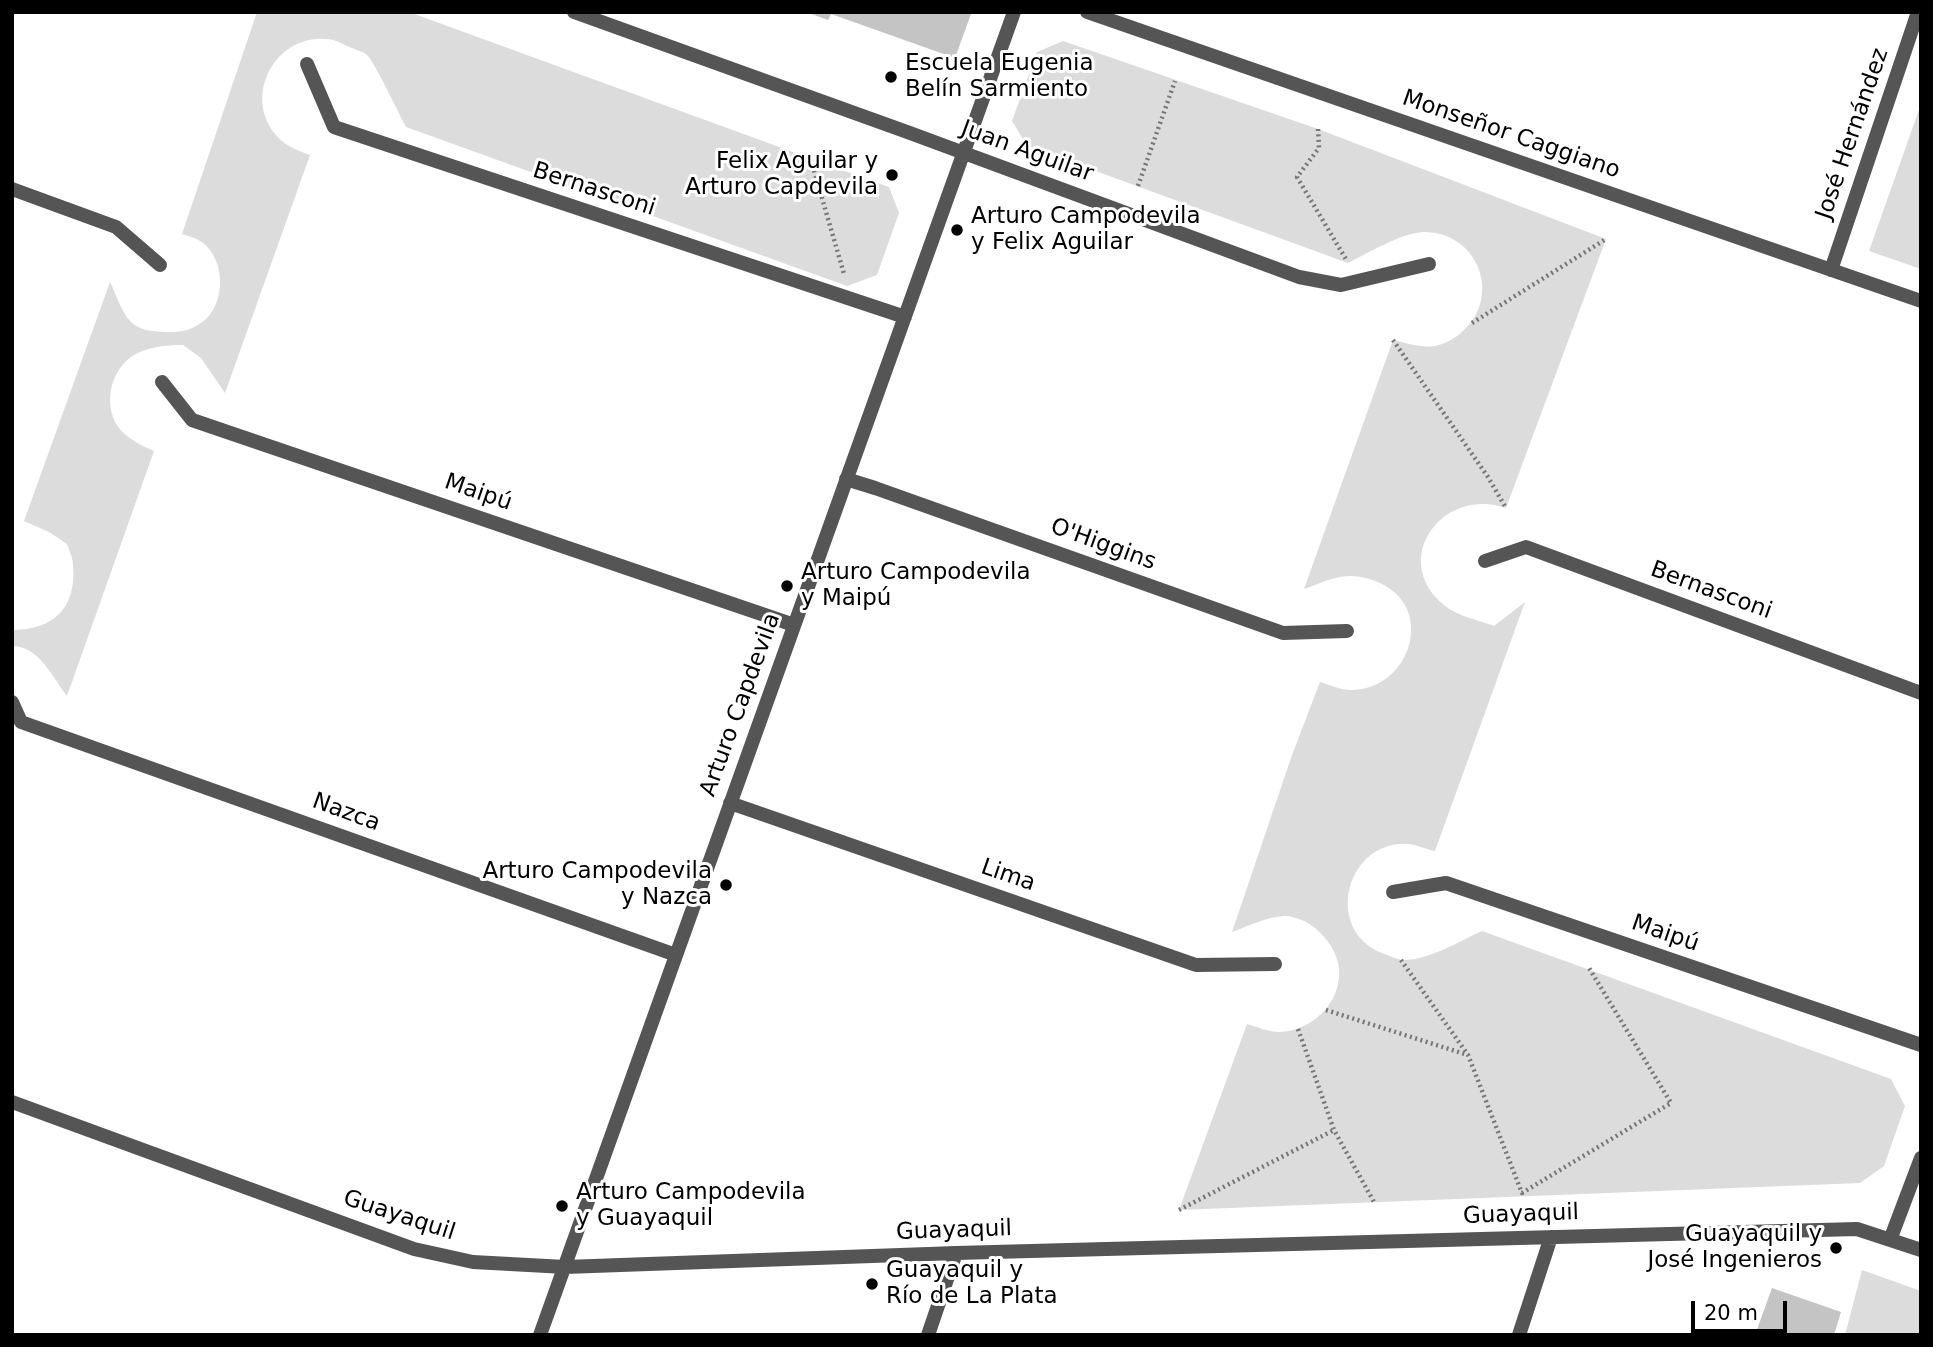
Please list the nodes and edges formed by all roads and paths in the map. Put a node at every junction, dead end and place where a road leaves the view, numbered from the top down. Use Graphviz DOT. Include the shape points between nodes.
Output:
graph roads {
  1 [pos="574,12"];
  2 [pos="1014,12"];
  3 [pos="1087,12"];
  4 [pos="1918,12"];
  5 [pos="307,64"];
  6 [pos="1175,81"];
  7 [pos="1318,129"];
  8 [pos="963,153"];
  9 [pos="811,160"];
  10 [pos="1138,186"];
  11 [pos="12,189"];
  12 [pos="1606,239"];
  13 [pos="1348,262"];
  14 [pos="1429,264"];
  15 [pos="160,265"];
  16 [pos="1831,270"];
  17 [pos="847,286"];
  18 [pos="1921,301"];
  19 [pos="905,317"];
  20 [pos="1472,323"];
  21 [pos="1392,340"];
  22 [pos="162,382"];
  23 [pos="846,480"];
  24 [pos="1506,508"];
  25 [pos="1485,561"];
  26 [pos="794,625"];
  27 [pos="1347,631"];
  28 [pos="1921,693"];
  29 [pos="12,702"];
  30 [pos="730,803"];
  31 [pos="1394,892"];
  32 [pos="676,954"];
  33 [pos="1401,960"];
  34 [pos="1275,964"];
  35 [pos="1589,968"];
  36 [pos="1326,1010"];
  37 [pos="1298,1029"];
  38 [pos="1921,1045"];
  39 [pos="1468,1055"];
  40 [pos="12,1102"];
  41 [pos="1334,1130"];
  42 [pos="1921,1158"];
  43 [pos="1374,1202"];
  44 [pos="1179,1210"];
  45 [pos="1551,1237"];
  46 [pos="1890,1240"];
  47 [pos="1921,1250"];
  48 [pos="956,1253"];
  49 [pos="565,1268"];
  50 [pos="540,1335"];
  51 [pos="928,1335"];
  52 [pos="1519,1335"];
  1 -- 8 [label="street, Juan Aguilar"];
  2 -- 8 [label="street, Arturo Capdevila"];
  3 -- 16 [label="street, Monseñor Caggiano"];
  4 -- 16 [label="street, José Hernández"];
  5 -- 19 [label="street, Bernasconi" via="334,127"];
  6 -- 10 [label="path"];
  7 -- 13 [label="path" via="1319,148 1297,177"];
  8 -- 14 [label="street, Juan Aguilar" via="1299,277 1340,285"];
  8 -- 19 [label="street, Arturo Capdevila"];
  9 -- 17 [label="path"];
  11 -- 15 [label="street" via="116,227"];
  12 -- 20 [label="path"];
  16 -- 18 [label="street, Monseñor Caggiano"];
  19 -- 23 [label="street, Arturo Capdevila"];
  21 -- 24 [label="path"];
  22 -- 26 [label="street, Maipú" via="192,420"];
  23 -- 26 [label="street, Arturo Capdevila"];
  23 -- 27 [label="street, O'Higgins" via="1283,633"];
  25 -- 28 [label="street, Bernasconi" via="1526,547"];
  26 -- 30 [label="street, Arturo Capdevila"];
  29 -- 32 [label="street, Nazca" via="21,722"];
  30 -- 32 [label="street, Arturo Capdevila"];
  30 -- 34 [label="street, Lima" via="1196,965"];
  31 -- 38 [label="street, Maipú" via="1446,883"];
  32 -- 49 [label="street, Arturo Capdevila"];
  33 -- 39 [label="path"];
  35 -- 39 [label="path" via="1671,1103 1522,1193"];
  36 -- 39 [label="path"];
  37 -- 41 [label="path"];
  40 -- 49 [label="street, Guayaquil" via="414,1249 473,1262"];
  41 -- 43 [label="path"];
  41 -- 44 [label="path"];
  42 -- 46 [label="street"];
  45 -- 46 [label="street, Guayaquil" via="1857,1228"];
  45 -- 48 [label="street, Guayaquil"];
  45 -- 52 [label="street"];
  46 -- 47 [label="street, Guayaquil"];
  48 -- 49 [label="street, Guayaquil"];
  48 -- 51 [label="street"];
  49 -- 50 [label="street, Arturo Capdevila"];
}
